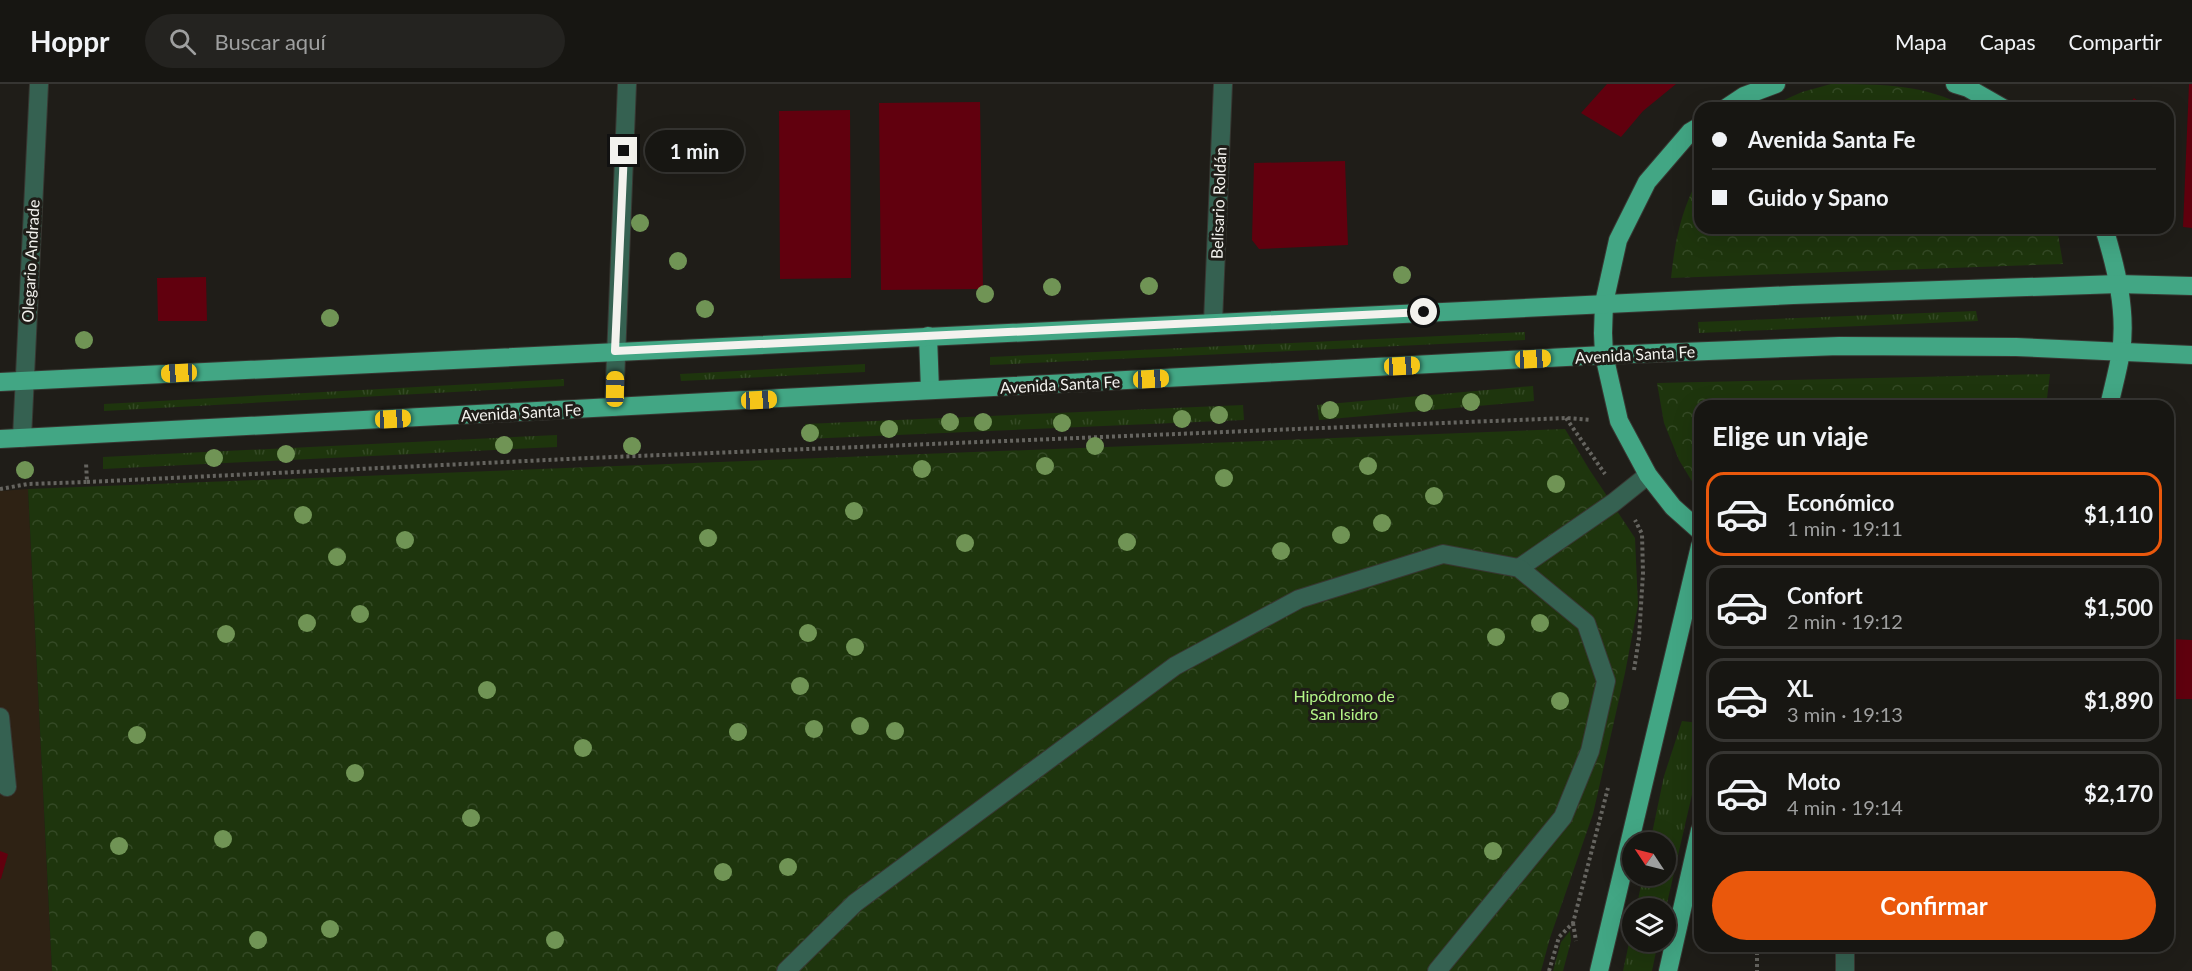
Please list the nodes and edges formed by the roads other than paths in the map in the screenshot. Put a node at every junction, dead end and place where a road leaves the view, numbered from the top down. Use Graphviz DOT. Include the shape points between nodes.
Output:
graph roads {
  1 [pos="39,84"];
  2 [pos="627,84"];
  3 [pos="1223,84"];
  4 [pos="1776,84"];
  5 [pos="1955,84"];
  6 [pos="1735,102"];
  7 [pos="1992,102"];
  8 [pos="1694,130"];
  9 [pos="2106,234"];
  10 [pos="2118,284"];
  11 [pos="2192,286"];
  12 [pos="1604,303"];
  13 [pos="1213,322"];
  14 [pos="928,336"];
  15 [pos="615,351"];
  16 [pos="2121,351"];
  17 [pos="1604,355"];
  18 [pos="2192,355"];
  19 [pos="24,380"];
  20 [pos="0,382"];
  21 [pos="930,390"];
  22 [pos="2110,400"];
  23 [pos="614,407"];
  24 [pos="22,438"];
  25 [pos="0,439"];
  26 [pos="1647,475"];
  27 [pos="1694,526"];
  28 [pos="1519,568"];
  29 [pos="1694,571"];
  30 [pos="0,717"];
  31 [pos="7,787"];
  32 [pos="1694,856"];
  33 [pos="1845,952"];
  34 [pos="786,971"];
  35 [pos="1437,971"];
  36 [pos="1599,971"];
  37 [pos="1668,971"];
  38 [pos="1845,971"];
  1 -- 19 [label="street, Olegario Andrade"];
  2 -- 15 [label="street"];
  3 -- 13 [label="street, Belisario Roldán"];
  4 -- 6 [label="main road"];
  5 -- 7 [label="main road"];
  8 -- 12 [label="main road" via="1647,182 1618,240"];
  9 -- 10 [label="main road"];
  10 -- 11 [label="main road"];
  10 -- 12 [label="main road"];
  10 -- 16 [label="main road"];
  12 -- 13 [label="main road"];
  12 -- 17 [label="main road"];
  13 -- 14 [label="main road"];
  14 -- 15 [label="main road"];
  14 -- 21 [label="main road"];
  15 -- 19 [label="main road"];
  15 -- 23 [label="street"];
  16 -- 17 [label="main road, Avenida Santa Fe" via="1839,346"];
  16 -- 18 [label="main road, Avenida Santa Fe"];
  16 -- 22 [label="main road"];
  17 -- 21 [label="main road, Avenida Santa Fe"];
  17 -- 26 [label="main road" via="1619,421"];
  19 -- 20 [label="main road"];
  19 -- 24 [label="street, Olegario Andrade"];
  21 -- 23 [label="main road, Avenida Santa Fe"];
  23 -- 24 [label="main road, Avenida Santa Fe"];
  24 -- 25 [label="main road, Avenida Santa Fe"];
  26 -- 27 [label="main road"];
  26 -- 28 [label="street"];
  28 -- 34 [label="street" via="1443,554 1299,599 1185,661 855,903"];
  28 -- 35 [label="street" via="1586,623 1606,681 1590,751 1563,817"];
  29 -- 36 [label="main road"];
  30 -- 31 [label="street"];
  32 -- 37 [label="main road"];
  33 -- 38 [label="street"];
}
